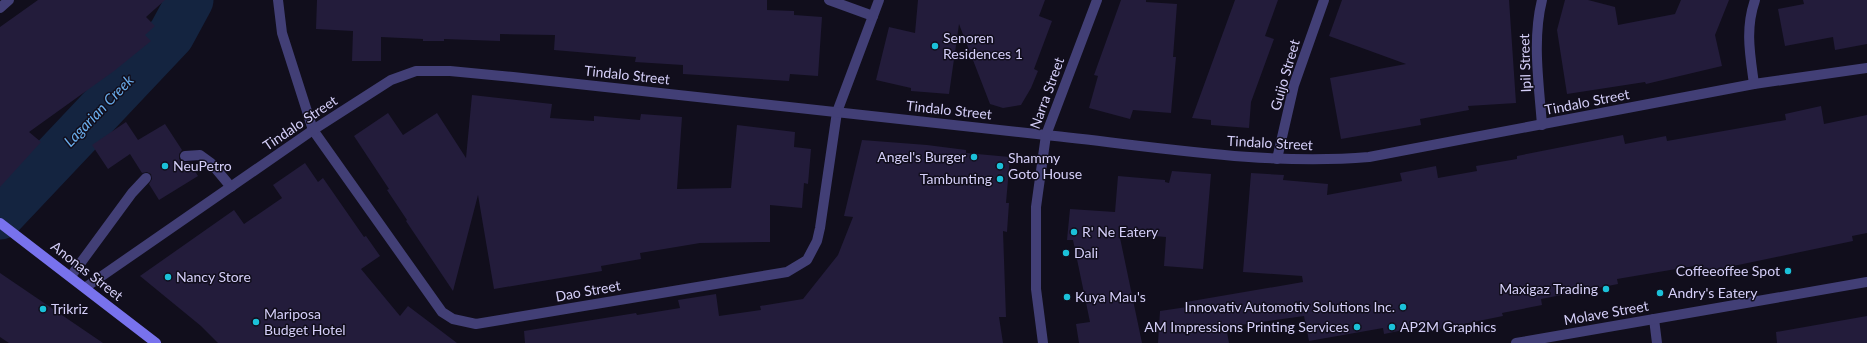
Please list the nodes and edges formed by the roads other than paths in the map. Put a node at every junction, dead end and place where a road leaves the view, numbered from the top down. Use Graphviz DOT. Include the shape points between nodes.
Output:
graph roads {
  1 [pos="9,0"];
  2 [pos="278,0"];
  3 [pos="829,0"];
  4 [pos="879,0"];
  5 [pos="1096,0"];
  6 [pos="1324,0"];
  7 [pos="1542,0"];
  8 [pos="1755,0"];
  9 [pos="0,8"];
  10 [pos="873,16"];
  11 [pos="1867,68"];
  12 [pos="1754,84"];
  13 [pos="837,112"];
  14 [pos="1542,125"];
  15 [pos="313,130"];
  16 [pos="1046,135"];
  17 [pos="185,156"];
  18 [pos="1278,159"];
  19 [pos="146,178"];
  20 [pos="231,187"];
  21 [pos="0,223"];
  22 [pos="71,276"];
  23 [pos="1867,282"];
  24 [pos="86,287"];
  25 [pos="1654,319"];
  26 [pos="156,343"];
  27 [pos="1042,343"];
  28 [pos="1516,343"];
  29 [pos="1657,343"];
  1 -- 9 [label="street"];
  2 -- 15 [label="street, Dao Street" via="282,33"];
  3 -- 10 [label="street"];
  4 -- 10 [label="street, Dao Street"];
  5 -- 16 [label="street, Narra Street"];
  6 -- 18 [label="street, Guijo Street" via="1294,85"];
  7 -- 14 [label="street, Ipil Street" via="1537,20"];
  8 -- 12 [label="street" via="1750,16 1748,42"];
  10 -- 13 [label="street, Dao Street"];
  11 -- 12 [label="street, Tindalo Street"];
  12 -- 14 [label="street, Tindalo Street"];
  13 -- 15 [label="street, Tindalo Street" via="458,71 416,71 391,80"];
  13 -- 15 [label="street, Dao Street" via="820,228 807,260 787,272 476,324 453,319 442,312"];
  13 -- 16 [label="street, Tindalo Street"];
  14 -- 18 [label="street, Tindalo Street" via="1369,157 1337,160"];
  15 -- 20 [label="street, Tindalo Street"];
  16 -- 18 [label="street, Tindalo Street"];
  16 -- 27 [label="street, Narra Street" via="1036,207 1036,289"];
  17 -- 20 [label="street" via="200,156 211,163"];
  19 -- 22 [label="street" via="132,193"];
  20 -- 24 [label="street, Tindalo Street"];
  21 -- 22 [label="main road, Anonas Street"];
  22 -- 24 [label="main road, Anonas Street"];
  23 -- 25 [label="street, Molave Street"];
  24 -- 26 [label="main road, Anonas Street"];
  25 -- 28 [label="street, Molave Street"];
  25 -- 29 [label="street"];
}
